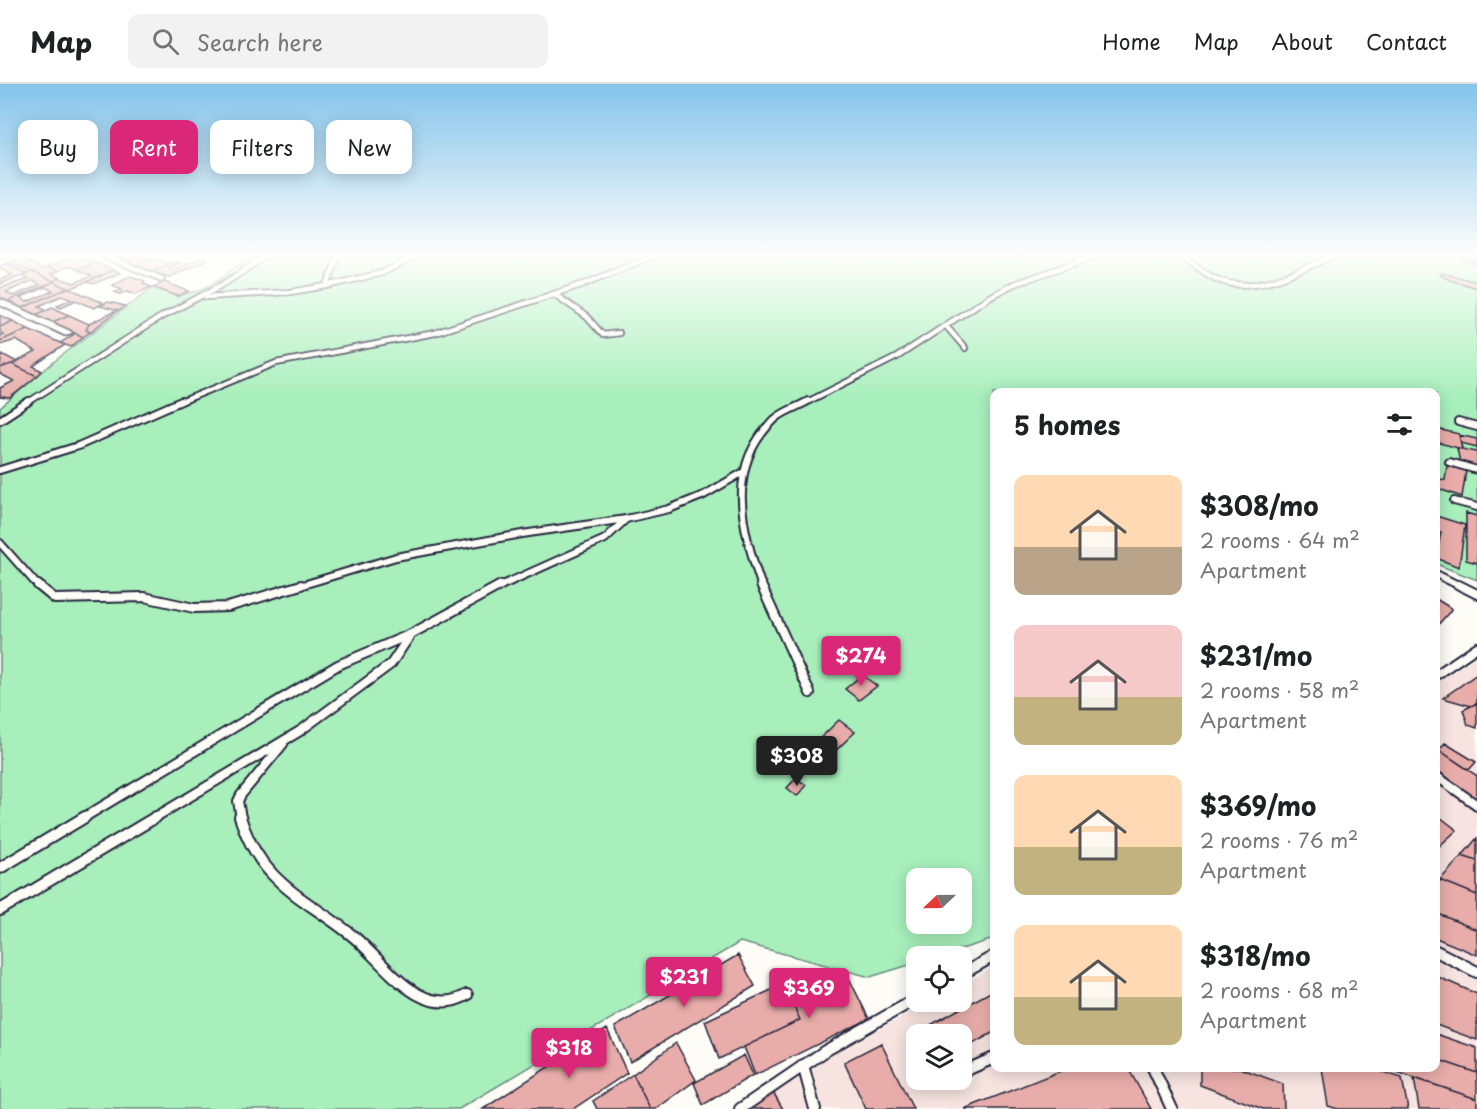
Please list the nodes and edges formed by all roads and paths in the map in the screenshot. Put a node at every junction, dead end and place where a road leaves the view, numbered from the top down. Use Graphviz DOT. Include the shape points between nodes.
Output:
graph roads {
  1 [pos="4,304"];
  2 [pos="187,304"];
  3 [pos="524,304"];
  4 [pos="568,304"];
  5 [pos="982,304"];
  6 [pos="946,326"];
  7 [pos="67,333"];
  8 [pos="619,333"];
  9 [pos="965,348"];
  10 [pos="0,420"];
  11 [pos="1458,423"];
  12 [pos="1477,427"];
  13 [pos="1449,462"];
  14 [pos="0,470"];
  15 [pos="1477,470"];
  16 [pos="742,473"];
  17 [pos="1454,501"];
  18 [pos="1477,507"];
  19 [pos="626,519"];
  20 [pos="0,543"];
  21 [pos="1440,576"];
  22 [pos="1477,594"];
  23 [pos="411,634"];
  24 [pos="1477,647"];
  25 [pos="1440,672"];
  26 [pos="810,693"];
  27 [pos="286,739"];
  28 [pos="1440,779"];
  29 [pos="1477,805"];
  30 [pos="0,868"];
  31 [pos="0,910"];
  32 [pos="1440,953"];
  33 [pos="990,958"];
  34 [pos="972,968"];
  35 [pos="1477,972"];
  36 [pos="467,996"];
  37 [pos="906,1005"];
  38 [pos="990,1060"];
  39 [pos="803,1065"];
  40 [pos="972,1068"];
  41 [pos="1155,1072"];
  42 [pos="740,1109"];
  43 [pos="815,1109"];
  44 [pos="1172,1109"];
  1 -- 7 [label="street"];
  2 -- 10 [label="lane"];
  3 -- 14 [label="lane" via="435,333 276,363 78,446"];
  4 -- 8 [label="lane" via="603,335"];
  5 -- 6 [label="lane"];
  6 -- 9 [label="lane"];
  6 -- 16 [label="lane" via="897,357 777,417 762,428"];
  11 -- 12 [label="lane"];
  13 -- 15 [label="lane"];
  16 -- 19 [label="lane" via="687,503"];
  16 -- 26 [label="lane" via="746,544"];
  17 -- 18 [label="lane"];
  19 -- 20 [label="lane" via="428,550 210,609 144,597 55,599"];
  19 -- 23 [label="lane" via="605,539 495,588"];
  21 -- 22 [label="lane"];
  23 -- 27 [label="lane" via="391,664"];
  23 -- 30 [label="lane" via="338,665"];
  24 -- 25 [label="lane"];
  27 -- 31 [label="lane"];
  27 -- 36 [label="lane" via="238,801 238,812 253,845 282,887 353,937 426,999 442,1004"];
  28 -- 29 [label="lane"];
  32 -- 35 [label="lane"];
  33 -- 34 [label="lane"];
  37 -- 39 [label="lane"];
  38 -- 40 [label="lane"];
  39 -- 42 [label="lane"];
  39 -- 43 [label="lane"];
  41 -- 44 [label="lane"];
}
